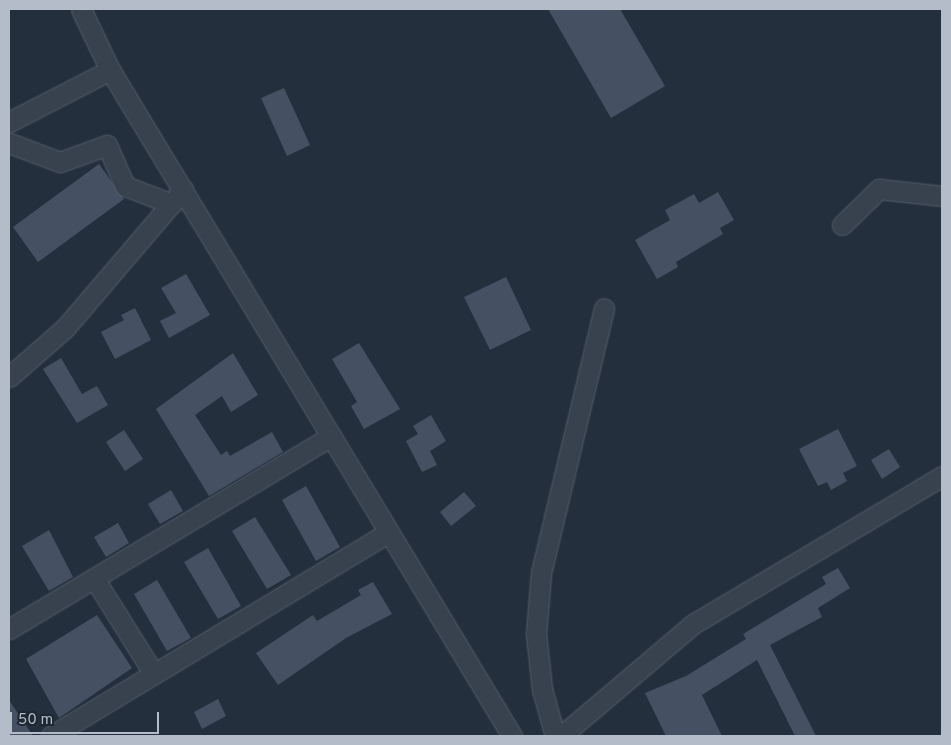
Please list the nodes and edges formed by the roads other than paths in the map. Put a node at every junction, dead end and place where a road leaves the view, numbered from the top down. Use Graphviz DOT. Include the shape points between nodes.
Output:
graph roads {
  1 [pos="81,9"];
  2 [pos="110,70"];
  3 [pos="9,122"];
  4 [pos="9,143"];
  5 [pos="940,194"];
  6 [pos="178,197"];
  7 [pos="842,225"];
  8 [pos="604,308"];
  9 [pos="9,377"];
  10 [pos="330,437"];
  11 [pos="942,476"];
  12 [pos="387,534"];
  13 [pos="94,578"];
  14 [pos="9,629"];
  15 [pos="154,674"];
  16 [pos="51,736"];
  17 [pos="512,736"];
  18 [pos="555,736"];
  19 [pos="561,736"];
  1 -- 2 [label="street"];
  2 -- 3 [label="street"];
  2 -- 6 [label="street"];
  4 -- 6 [label="street" via="60,162 107,145 125,186"];
  5 -- 7 [label="street" via="879,189"];
  6 -- 9 [label="street" via="65,328"];
  6 -- 10 [label="street"];
  8 -- 18 [label="street" via="541,573 536,634 542,689"];
  10 -- 12 [label="street"];
  10 -- 13 [label="street"];
  11 -- 19 [label="street" via="692,624"];
  12 -- 15 [label="street"];
  12 -- 17 [label="street"];
  13 -- 14 [label="street"];
  13 -- 15 [label="street"];
  15 -- 16 [label="street"];
}
